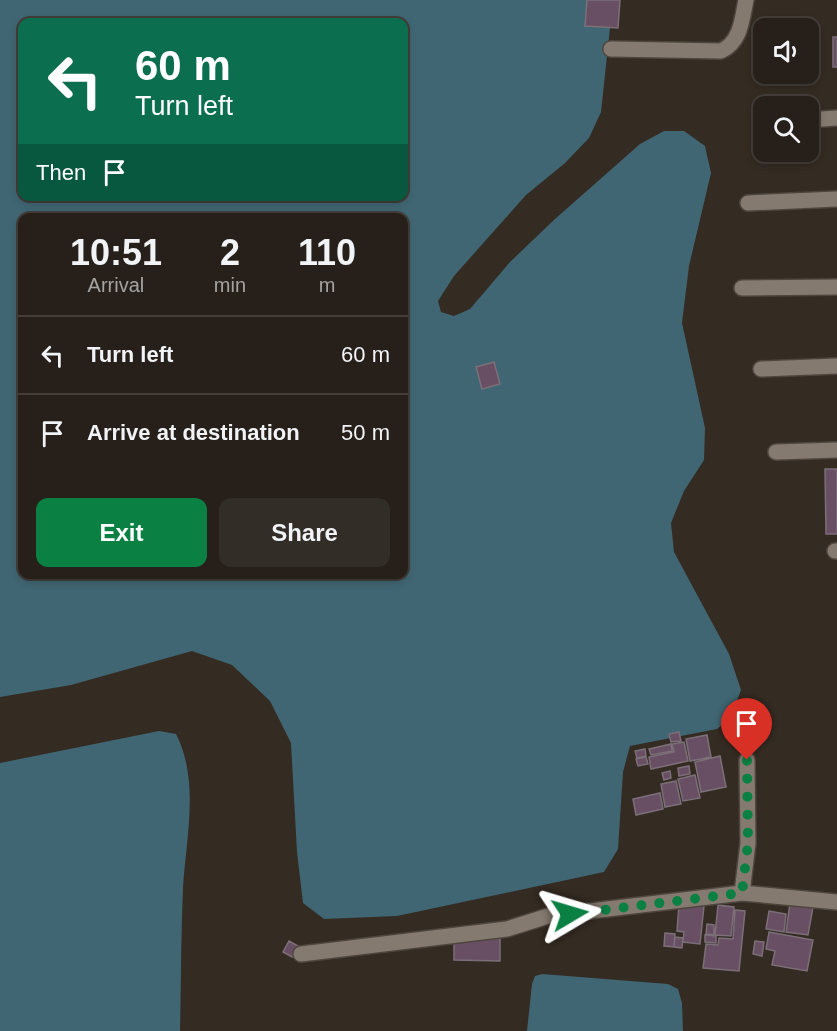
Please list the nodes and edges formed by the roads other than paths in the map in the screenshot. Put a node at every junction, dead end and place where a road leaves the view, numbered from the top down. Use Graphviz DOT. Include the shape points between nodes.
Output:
graph roads {
  1 [pos="746,0"];
  2 [pos="611,49"];
  3 [pos="837,118"];
  4 [pos="819,119"];
  5 [pos="837,199"];
  6 [pos="748,203"];
  7 [pos="837,287"];
  8 [pos="742,288"];
  9 [pos="837,366"];
  10 [pos="761,369"];
  11 [pos="837,450"];
  12 [pos="776,452"];
  13 [pos="747,760"];
  14 [pos="742,893"];
  15 [pos="837,902"];
  16 [pos="301,954"];
  1 -- 2 [label="street" via="738,35 731,47 721,51"];
  3 -- 4 [label="street"];
  5 -- 6 [label="street"];
  7 -- 8 [label="street"];
  9 -- 10 [label="street"];
  11 -- 12 [label="street"];
  13 -- 14 [label="street" via="748,843"];
  14 -- 15 [label="street"];
  14 -- 16 [label="street" via="548,916 507,929"];
}
